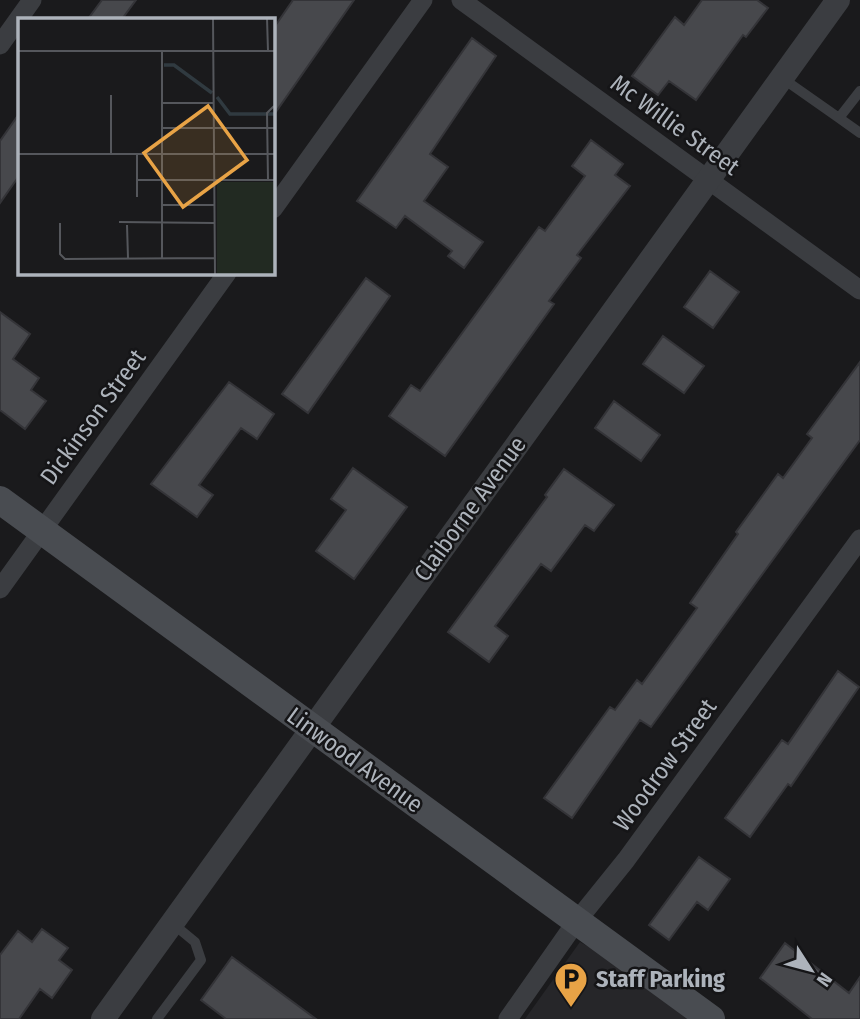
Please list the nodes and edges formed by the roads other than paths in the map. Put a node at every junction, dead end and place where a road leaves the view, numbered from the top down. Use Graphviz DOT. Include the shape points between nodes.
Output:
graph roads {
  1 [pos="32,0"];
  2 [pos="424,0"];
  3 [pos="461,0"];
  4 [pos="838,0"];
  5 [pos="19,18"];
  6 [pos="18,20"];
  7 [pos="0,45"];
  8 [pos="782,78"];
  9 [pos="860,91"];
  10 [pos="839,118"];
  11 [pos="860,133"];
  12 [pos="708,179"];
  13 [pos="275,206"];
  14 [pos="226,275"];
  15 [pos="860,290"];
  16 [pos="0,500"];
  17 [pos="42,531"];
  18 [pos="860,539"];
  19 [pos="0,589"];
  20 [pos="311,728"];
  21 [pos="172,922"];
  22 [pos="576,922"];
  23 [pos="103,1019"];
  24 [pos="158,1019"];
  25 [pos="508,1019"];
  26 [pos="711,1019"];
  1 -- 5 [label="street"];
  2 -- 13 [label="street"];
  3 -- 12 [label="street, Mc Willie Street"];
  4 -- 8 [label="street, Claiborne Avenue"];
  6 -- 7 [label="street"];
  8 -- 10 [label="lane"];
  8 -- 12 [label="street, Claiborne Avenue"];
  9 -- 10 [label="lane"];
  10 -- 11 [label="lane"];
  12 -- 15 [label="street, Mc Willie Street"];
  12 -- 20 [label="street, Claiborne Avenue"];
  14 -- 17 [label="street, Dickinson Street"];
  16 -- 17 [label="main road, Linwood Avenue"];
  17 -- 19 [label="street, Dickinson Street"];
  17 -- 20 [label="main road, Linwood Avenue"];
  18 -- 22 [label="street, Woodrow Street" via="642,839"];
  20 -- 21 [label="street, Claiborne Avenue"];
  20 -- 22 [label="main road, Linwood Avenue"];
  21 -- 23 [label="street, Claiborne Avenue"];
  21 -- 24 [label="lane" via="195,942 201,960"];
  22 -- 25 [label="street, Woodrow Street"];
  22 -- 26 [label="main road, Linwood Avenue"];
}
